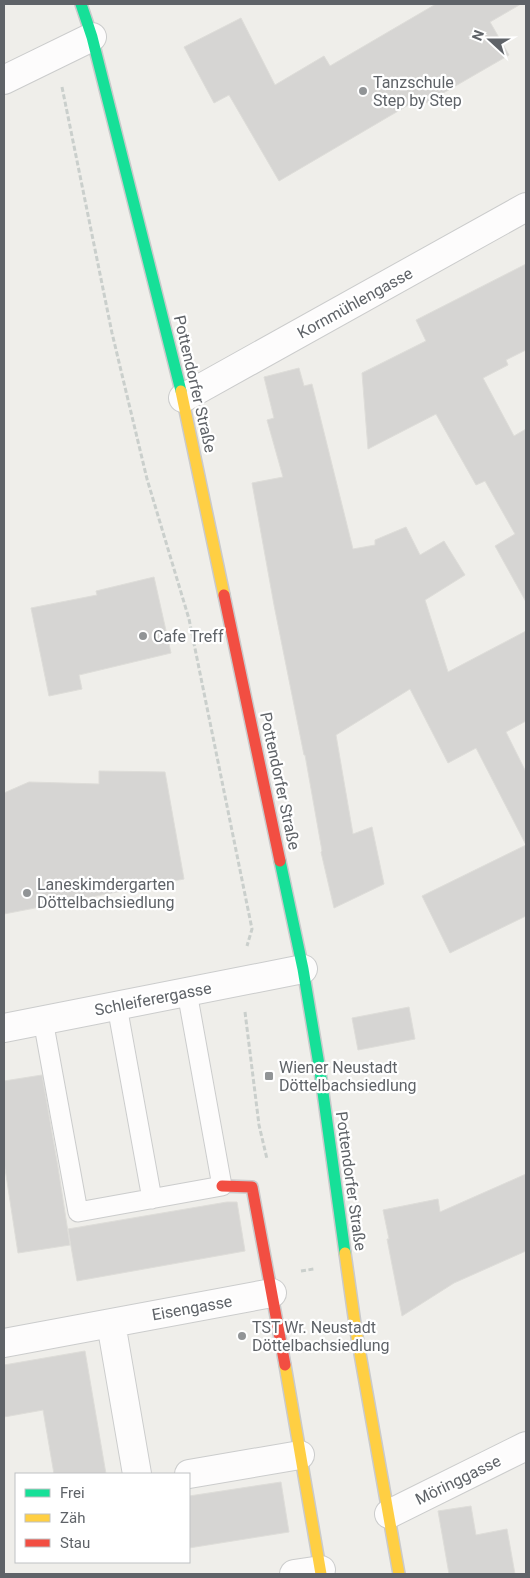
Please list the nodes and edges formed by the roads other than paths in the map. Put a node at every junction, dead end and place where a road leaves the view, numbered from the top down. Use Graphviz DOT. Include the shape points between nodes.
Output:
graph roads {
  1 [pos="81,4"];
  2 [pos="92,37"];
  3 [pos="4,80"];
  4 [pos="526,208"];
  5 [pos="183,398"];
  6 [pos="303,969"];
  7 [pos="187,992"];
  8 [pos="117,1006"];
  9 [pos="43,1020"];
  10 [pos="4,1028"];
  11 [pos="222,1186"];
  12 [pos="152,1199"];
  13 [pos="272,1294"];
  14 [pos="111,1323"];
  15 [pos="4,1343"];
  16 [pos="526,1446"];
  17 [pos="300,1454"];
  18 [pos="137,1473"];
  19 [pos="190,1474"];
  20 [pos="389,1514"];
  21 [pos="321,1572"];
  22 [pos="294,1574"];
  23 [pos="399,1574"];
  1 -- 2 [label="main road, Pottendorfer Straße"];
  2 -- 3 [label="street"];
  2 -- 5 [label="main road, Pottendorfer Straße"];
  4 -- 5 [label="street, Kornmühlengasse"];
  5 -- 6 [label="main road, Pottendorfer Straße"];
  6 -- 7 [label="street, Schleiferergasse"];
  6 -- 20 [label="main road, Pottendorfer Straße" via="356,1331"];
  7 -- 8 [label="street, Schleiferergasse"];
  7 -- 11 [label="lane"];
  8 -- 9 [label="street, Schleiferergasse"];
  8 -- 12 [label="lane"];
  9 -- 10 [label="street, Schleiferergasse"];
  9 -- 12 [label="lane" via="78,1212"];
  11 -- 12 [label="lane"];
  11 -- 13 [label="main road" via="252,1187"];
  13 -- 14 [label="street, Eisengasse"];
  13 -- 17 [label="main road"];
  14 -- 15 [label="street, Eisengasse"];
  14 -- 18 [label="street"];
  16 -- 20 [label="street, Möringgasse"];
  17 -- 19 [label="street"];
  17 -- 21 [label="main road"];
  20 -- 23 [label="main road, Pottendorfer Straße"];
  21 -- 22 [label="street"];
}
